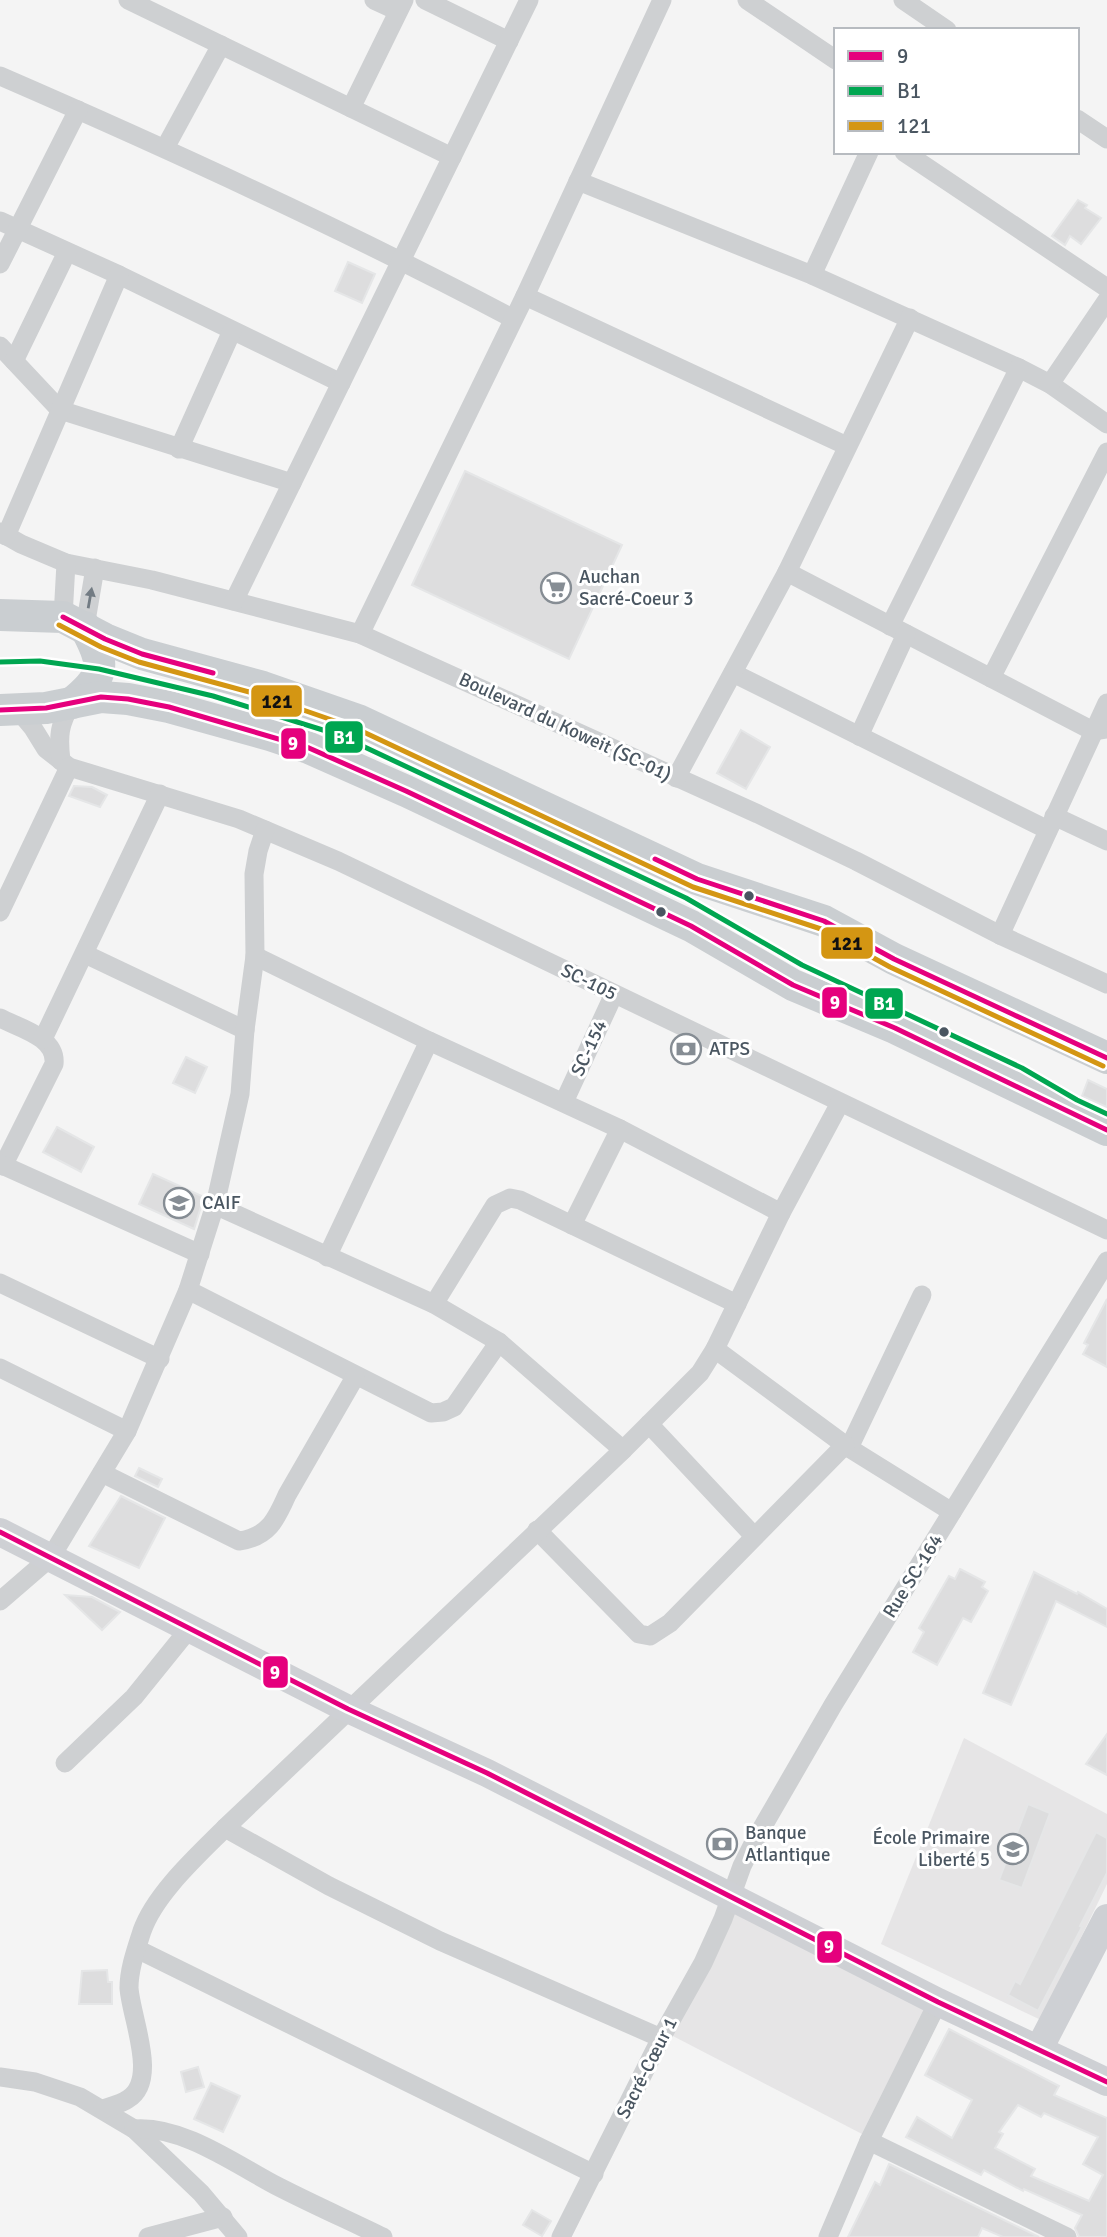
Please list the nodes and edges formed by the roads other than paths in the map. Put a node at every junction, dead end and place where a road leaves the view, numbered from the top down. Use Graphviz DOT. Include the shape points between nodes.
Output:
graph roads {
  1 [pos="128,0"];
  2 [pos="374,0"];
  3 [pos="425,0"];
  4 [pos="529,0"];
  5 [pos="662,0"];
  6 [pos="747,0"];
  7 [pos="903,0"];
  8 [pos="401,6"];
  9 [pos="944,28"];
  10 [pos="509,41"];
  11 [pos="221,45"];
  12 [pos="834,59"];
  13 [pos="0,76"];
  14 [pos="351,108"];
  15 [pos="78,110"];
  16 [pos="1079,120"];
  17 [pos="1107,139"];
  18 [pos="164,148"];
  19 [pos="868,154"];
  20 [pos="907,154"];
  21 [pos="452,157"];
  22 [pos="578,181"];
  23 [pos="9,225"];
  24 [pos="67,252"];
  25 [pos="402,260"];
  26 [pos="0,264"];
  27 [pos="119,275"];
  28 [pos="812,275"];
  29 [pos="1107,288"];
  30 [pos="525,296"];
  31 [pos="1107,300"];
  32 [pos="512,318"];
  33 [pos="910,318"];
  34 [pos="232,331"];
  35 [pos="7,354"];
  36 [pos="1019,368"];
  37 [pos="341,383"];
  38 [pos="1050,384"];
  39 [pos="60,410"];
  40 [pos="1107,424"];
  41 [pos="847,446"];
  42 [pos="179,449"];
  43 [pos="1107,452"];
  44 [pos="292,483"];
  45 [pos="3,534"];
  46 [pos="66,563"];
  47 [pos="95,569"];
  48 [pos="787,572"];
  49 [pos="234,601"];
  50 [pos="0,615"];
  51 [pos="74,622"];
  52 [pos="898,630"];
  53 [pos="360,634"];
  54 [pos="733,673"];
  55 [pos="992,678"];
  56 [pos="72,702"];
  57 [pos="1107,703"];
  58 [pos="9,710"];
  59 [pos="1100,730"];
  60 [pos="859,736"];
  61 [pos="65,764"];
  62 [pos="676,778"];
  63 [pos="160,794"];
  64 [pos="1051,823"];
  65 [pos="265,830"];
  66 [pos="1107,841"];
  67 [pos="0,912"];
  68 [pos="1000,935"];
  69 [pos="85,954"];
  70 [pos="255,956"];
  71 [pos="1107,984"];
  72 [pos="614,994"];
  73 [pos="0,1018"];
  74 [pos="245,1030"];
  75 [pos="43,1039"];
  76 [pos="429,1041"];
  77 [pos="1107,1058"];
  78 [pos="564,1102"];
  79 [pos="840,1103"];
  80 [pos="620,1129"];
  81 [pos="1107,1130"];
  82 [pos="2,1165"];
  83 [pos="215,1205"];
  84 [pos="781,1213"];
  85 [pos="572,1225"];
  86 [pos="1107,1230"];
  87 [pos="200,1254"];
  88 [pos="327,1256"];
  89 [pos="1107,1261"];
  90 [pos="0,1283"];
  91 [pos="188,1290"];
  92 [pos="922,1295"];
  93 [pos="434,1304"];
  94 [pos="737,1304"];
  95 [pos="499,1342"];
  96 [pos="715,1349"];
  97 [pos="160,1359"];
  98 [pos="0,1368"];
  99 [pos="355,1377"];
  100 [pos="649,1424"];
  101 [pos="127,1431"];
  102 [pos="847,1446"];
  103 [pos="623,1450"];
  104 [pos="102,1473"];
  105 [pos="952,1512"];
  106 [pos="537,1531"];
  107 [pos="0,1532"];
  108 [pos="754,1536"];
  109 [pos="51,1557"];
  110 [pos="0,1601"];
  111 [pos="189,1629"];
  112 [pos="348,1709"];
  113 [pos="65,1763"];
  114 [pos="225,1828"];
  115 [pos="729,1897"];
  116 [pos="1107,1918"];
  117 [pos="137,1950"];
  118 [pos="938,2002"];
  119 [pos="661,2038"];
  120 [pos="1039,2049"];
  121 [pos="0,2077"];
  122 [pos="1107,2082"];
  123 [pos="103,2109"];
  124 [pos="134,2129"];
  125 [pos="869,2141"];
  126 [pos="594,2174"];
  127 [pos="223,2217"];
  128 [pos="148,2237"];
  129 [pos="238,2237"];
  130 [pos="383,2237"];
  131 [pos="561,2237"];
  132 [pos="828,2237"];
  133 [pos="1066,2237"];
  1 -- 11 [label="street"];
  2 -- 8 [label="street"];
  3 -- 10 [label="street"];
  4 -- 10 [label="street"];
  5 -- 22 [label="street"];
  6 -- 12 [label="street"];
  7 -- 9 [label="street"];
  8 -- 14 [label="street"];
  10 -- 21 [label="street"];
  11 -- 14 [label="street"];
  11 -- 18 [label="street"];
  13 -- 15 [label="street"];
  14 -- 21 [label="street"];
  15 -- 18 [label="street"];
  15 -- 23 [label="street"];
  16 -- 17 [label="street"];
  18 -- 25 [label="street"];
  19 -- 28 [label="street"];
  20 -- 29 [label="street"];
  21 -- 25 [label="street"];
  22 -- 28 [label="street"];
  22 -- 30 [label="street"];
  23 -- 24 [label="street"];
  23 -- 26 [label="street"];
  24 -- 27 [label="street"];
  24 -- 35 [label="street"];
  25 -- 32 [label="street"];
  25 -- 37 [label="street"];
  27 -- 34 [label="street"];
  27 -- 39 [label="street"];
  28 -- 33 [label="street"];
  30 -- 32 [label="street"];
  30 -- 41 [label="street"];
  31 -- 38 [label="street"];
  32 -- 53 [label="street"];
  33 -- 36 [label="street"];
  33 -- 41 [label="street"];
  34 -- 37 [label="street"];
  34 -- 42 [label="street"];
  35 -- 39 [label="street"];
  36 -- 38 [label="street"];
  36 -- 52 [label="street"];
  37 -- 44 [label="street"];
  38 -- 40 [label="street"];
  39 -- 42 [label="street"];
  39 -- 45 [label="street"];
  41 -- 48 [label="street"];
  42 -- 44 [label="street"];
  43 -- 55 [label="street"];
  44 -- 49 [label="street"];
  45 -- 46 [label="street, Boulevard du Koweit (SC-01)"];
  46 -- 47 [label="street, Boulevard du Koweit (SC-01)"];
  46 -- 51 [label="street"];
  47 -- 49 [label="street, Boulevard du Koweit (SC-01)"];
  51 -- 47 [label="street, one-way"];
  48 -- 52 [label="street"];
  48 -- 54 [label="street"];
  49 -- 53 [label="street, Boulevard du Koweit (SC-01)"];
  50 -- 51 [label="main road"];
  51 -- 56 [label="main road" via="96,648 100,662 97,677"];
  51 -- 77 [label="main road" via="142,654 263,687 358,720 697,879 824,921 894,959"];
  52 -- 55 [label="street"];
  52 -- 60 [label="street"];
  53 -- 62 [label="street, Boulevard du Koweit (SC-01)"];
  54 -- 60 [label="street"];
  54 -- 62 [label="street"];
  55 -- 59 [label="street"];
  56 -- 58 [label="main road"];
  56 -- 61 [label="street" via="62,718 58,739"];
  56 -- 81 [label="main road" via="101,697 170,707 309,748 691,926 793,985 895,1028"];
  57 -- 59 [label="street"];
  58 -- 61 [label="street" via="33,728 46,749"];
  59 -- 64 [label="street"];
  60 -- 64 [label="street"];
  61 -- 63 [label="street, SC-105"];
  61 -- 67 [label="street"];
  62 -- 68 [label="street, Boulevard du Koweit (SC-01)" via="856,861"];
  63 -- 65 [label="street, SC-105"];
  63 -- 69 [label="street"];
  64 -- 66 [label="street"];
  64 -- 68 [label="street"];
  65 -- 70 [label="street" via="254,874"];
  65 -- 72 [label="street, SC-105"];
  68 -- 71 [label="street, Boulevard du Koweit (SC-01)"];
  69 -- 74 [label="street"];
  69 -- 75 [label="street"];
  70 -- 74 [label="street"];
  70 -- 76 [label="street"];
  72 -- 78 [label="street, SC-154"];
  72 -- 79 [label="street, SC-105"];
  73 -- 75 [label="street"];
  74 -- 83 [label="street" via="240,1094"];
  75 -- 82 [label="street" via="53,1052 54,1064"];
  76 -- 78 [label="street"];
  76 -- 88 [label="street"];
  78 -- 80 [label="street"];
  79 -- 84 [label="street"];
  79 -- 86 [label="street, SC-105"];
  80 -- 84 [label="street"];
  80 -- 85 [label="street"];
  82 -- 87 [label="street"];
  83 -- 87 [label="street"];
  83 -- 88 [label="street"];
  84 -- 94 [label="street"];
  85 -- 93 [label="street" via="520,1200 501,1200"];
  85 -- 94 [label="street"];
  87 -- 91 [label="street"];
  88 -- 93 [label="street"];
  89 -- 105 [label="street, Rue SC-164"];
  90 -- 97 [label="street"];
  91 -- 97 [label="street"];
  91 -- 99 [label="street"];
  92 -- 102 [label="street"];
  93 -- 95 [label="street"];
  94 -- 96 [label="street"];
  95 -- 99 [label="street" via="454,1407 443,1412 419,1409"];
  95 -- 103 [label="street"];
  96 -- 100 [label="street" via="693,1381"];
  96 -- 102 [label="street"];
  97 -- 101 [label="street"];
  98 -- 101 [label="street"];
  99 -- 104 [label="street" via="279,1515 260,1536 239,1541"];
  100 -- 103 [label="street"];
  100 -- 108 [label="street"];
  101 -- 104 [label="street"];
  102 -- 105 [label="street"];
  102 -- 108 [label="street"];
  103 -- 106 [label="street"];
  104 -- 109 [label="street"];
  105 -- 115 [label="street, Rue SC-164" via="833,1705 755,1840"];
  106 -- 108 [label="street" via="639,1634 650,1636 670,1623"];
  106 -- 112 [label="street"];
  107 -- 109 [label="street"];
  109 -- 110 [label="street"];
  109 -- 111 [label="street"];
  111 -- 112 [label="street"];
  111 -- 113 [label="street" via="134,1697"];
  112 -- 114 [label="street"];
  112 -- 115 [label="street" via="487,1773"];
  114 -- 117 [label="street" via="156,1905"];
  114 -- 119 [label="street" via="440,1941"];
  115 -- 118 [label="street"];
  115 -- 119 [label="street, Sacré-Cœur 1" via="703,1964"];
  116 -- 120 [label="street"];
  117 -- 123 [label="street" via="130,1990 143,2077 129,2099"];
  117 -- 126 [label="street"];
  118 -- 120 [label="street"];
  118 -- 125 [label="street"];
  119 -- 126 [label="street, Sacré-Cœur 1"];
  120 -- 122 [label="street"];
  121 -- 123 [label="street" via="50,2086"];
  123 -- 124 [label="street"];
  124 -- 127 [label="street"];
  124 -- 130 [label="street" via="167,2131"];
  125 -- 132 [label="street"];
  125 -- 133 [label="street"];
  126 -- 131 [label="street, Sacré-Cœur 1"];
  127 -- 128 [label="street"];
  127 -- 129 [label="street"];
}
